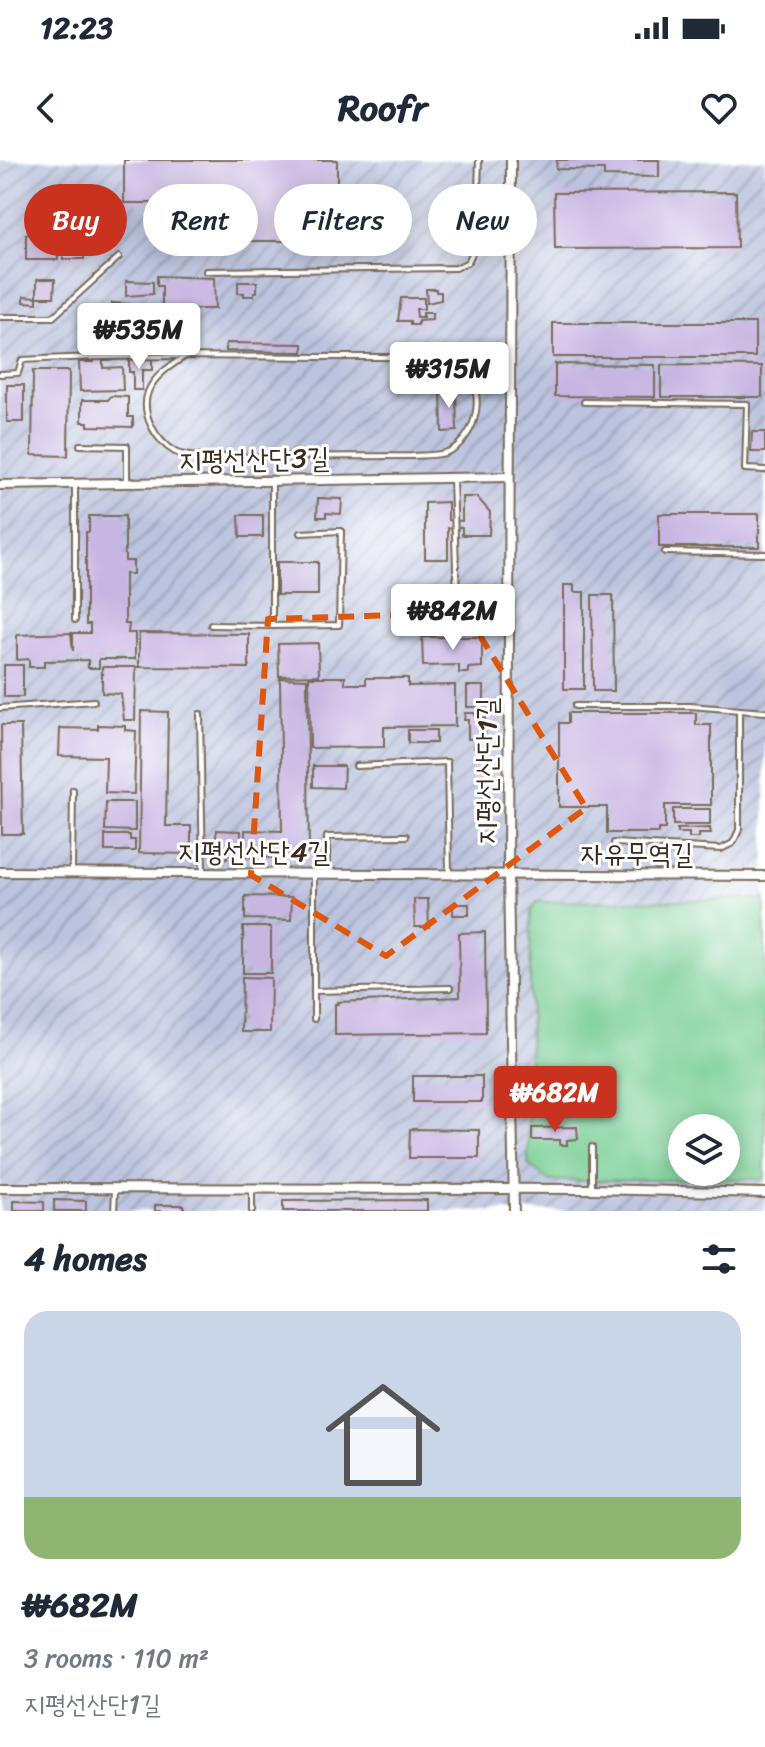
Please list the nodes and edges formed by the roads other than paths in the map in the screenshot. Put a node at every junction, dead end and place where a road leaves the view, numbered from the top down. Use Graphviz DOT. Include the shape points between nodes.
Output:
graph roads {
  1 [pos="479,160"];
  2 [pos="511,160"];
  3 [pos="119,257"];
  4 [pos="206,271"];
  5 [pos="0,317"];
  6 [pos="184,357"];
  7 [pos="0,374"];
  8 [pos="584,402"];
  9 [pos="80,445"];
  10 [pos="765,470"];
  11 [pos="509,477"];
  12 [pos="453,478"];
  13 [pos="272,481"];
  14 [pos="127,483"];
  15 [pos="75,484"];
  16 [pos="0,485"];
  17 [pos="301,533"];
  18 [pos="665,552"];
  19 [pos="765,554"];
  20 [pos="75,620"];
  21 [pos="211,625"];
  22 [pos="458,625"];
  23 [pos="272,626"];
  24 [pos="94,701"];
  25 [pos="575,706"];
  26 [pos="0,708"];
  27 [pos="739,710"];
  28 [pos="765,712"];
  29 [pos="200,714"];
  30 [pos="356,766"];
  31 [pos="73,790"];
  32 [pos="406,836"];
  33 [pos="614,843"];
  34 [pos="0,872"];
  35 [pos="72,873"];
  36 [pos="203,873"];
  37 [pos="314,874"];
  38 [pos="327,874"];
  39 [pos="449,874"];
  40 [pos="508,874"];
  41 [pos="765,876"];
  42 [pos="450,988"];
  43 [pos="314,991"];
  44 [pos="314,1019"];
  45 [pos="592,1147"];
  46 [pos="0,1188"];
  47 [pos="115,1188"];
  48 [pos="252,1189"];
  49 [pos="592,1189"];
  50 [pos="514,1190"];
  51 [pos="765,1193"];
  52 [pos="114,1211"];
  53 [pos="252,1211"];
  54 [pos="514,1211"];
  1 -- 4 [label="lane" via="475,250 456,268"];
  2 -- 11 [label="street, 지평선산단1길"];
  3 -- 5 [label="lane" via="53,317"];
  6 -- 6 [label="lane" via="431,357 466,374 475,391 476,413 461,443 445,453 178,453 154,433 147,406 148,393 162,372"];
  6 -- 7 [label="lane" via="22,360 18,373"];
  8 -- 10 [label="lane" via="747,404 745,469"];
  9 -- 14 [label="lane" via="127,446"];
  11 -- 12 [label="street, 지평선산단3길"];
  11 -- 40 [label="street, 지평선산단1길"];
  12 -- 13 [label="street, 지평선산단3길"];
  12 -- 22 [label="lane"];
  13 -- 14 [label="street, 지평선산단3길"];
  13 -- 23 [label="lane"];
  14 -- 15 [label="street, 지평선산단3길"];
  15 -- 16 [label="street, 지평선산단3길"];
  15 -- 20 [label="lane"];
  17 -- 23 [label="lane" via="341,531 339,625"];
  18 -- 19 [label="lane"];
  21 -- 23 [label="lane"];
  24 -- 26 [label="lane"];
  25 -- 27 [label="lane"];
  27 -- 28 [label="lane"];
  27 -- 33 [label="lane" via="739,830 733,843 721,849"];
  29 -- 36 [label="lane"];
  30 -- 39 [label="lane" via="447,762"];
  31 -- 35 [label="lane"];
  32 -- 38 [label="lane" via="327,837"];
  34 -- 35 [label="street, 지평선산단4길"];
  35 -- 36 [label="street, 지평선산단4길"];
  36 -- 37 [label="street, 지평선산단4길"];
  37 -- 38 [label="street, 지평선산단4길"];
  37 -- 43 [label="lane"];
  38 -- 39 [label="street, 지평선산단4길"];
  39 -- 40 [label="street, 지평선산단4길"];
  40 -- 41 [label="street, 자유무역길"];
  40 -- 50 [label="street, 지평선산단1길"];
  42 -- 43 [label="lane"];
  43 -- 44 [label="lane"];
  45 -- 49 [label="lane"];
  46 -- 47 [label="street"];
  47 -- 48 [label="street"];
  47 -- 52 [label="lane"];
  48 -- 50 [label="street"];
  48 -- 53 [label="lane"];
  49 -- 50 [label="street"];
  49 -- 51 [label="street"];
  50 -- 54 [label="street, 지평선산단1길"];
}
